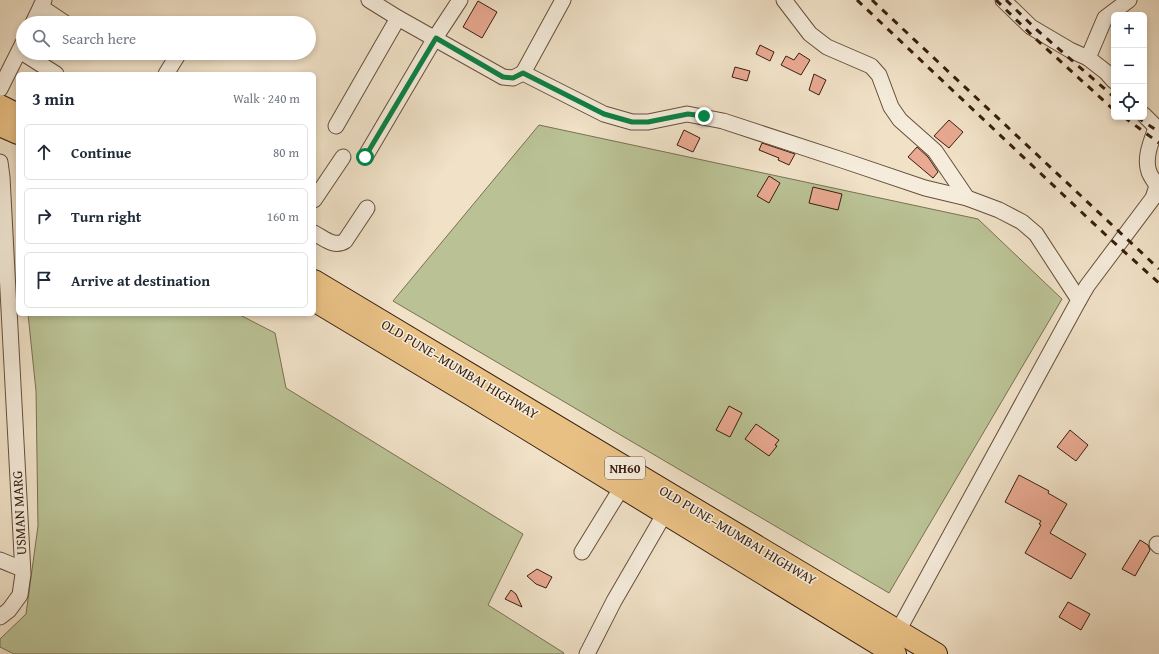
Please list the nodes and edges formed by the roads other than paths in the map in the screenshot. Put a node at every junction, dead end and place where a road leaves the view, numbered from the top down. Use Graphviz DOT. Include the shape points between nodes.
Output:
graph roads {
  1 [pos="369,0"];
  2 [pos="460,0"];
  3 [pos="562,0"];
  4 [pos="784,0"];
  5 [pos="1003,0"];
  6 [pos="1129,0"];
  7 [pos="43,3"];
  8 [pos="36,16"];
  9 [pos="57,16"];
  10 [pos="398,18"];
  11 [pos="436,38"];
  12 [pos="16,56"];
  13 [pos="1088,58"];
  14 [pos="36,60"];
  15 [pos="175,60"];
  16 [pos="4,68"];
  17 [pos="53,72"];
  18 [pos="167,72"];
  19 [pos="523,73"];
  20 [pos="1111,78"];
  21 [pos="0,89"];
  22 [pos="0,106"];
  23 [pos="16,114"];
  24 [pos="1147,118"];
  25 [pos="0,125"];
  26 [pos="336,126"];
  27 [pos="1157,129"];
  28 [pos="16,132"];
  29 [pos="343,157"];
  30 [pos="365,157"];
  31 [pos="0,162"];
  32 [pos="1158,186"];
  33 [pos="316,197"];
  34 [pos="968,198"];
  35 [pos="367,208"];
  36 [pos="316,233"];
  37 [pos="316,282"];
  38 [pos="1079,300"];
  39 [pos="316,301"];
  40 [pos="622,487"];
  41 [pos="665,513"];
  42 [pos="582,552"];
  43 [pos="0,560"];
  44 [pos="22,569"];
  45 [pos="0,617"];
  46 [pos="898,632"];
  47 [pos="883,651"];
  48 [pos="587,654"];
  49 [pos="936,654"];
  1 -- 10 [label="street"];
  2 -- 11 [label="street"];
  3 -- 19 [label="street"];
  4 -- 34 [label="street" via="810,34 827,47 871,66 879,75 891,107 900,120 935,151"];
  5 -- 13 [label="street" via="1031,27"];
  6 -- 13 [label="street" via="1105,18"];
  7 -- 8 [label="street"];
  7 -- 9 [label="street"];
  10 -- 11 [label="street"];
  10 -- 26 [label="street"];
  11 -- 19 [label="street" via="503,77 513,78"];
  11 -- 30 [label="street"];
  12 -- 16 [label="street"];
  13 -- 20 [label="street"];
  14 -- 17 [label="street"];
  15 -- 18 [label="street"];
  16 -- 21 [label="street"];
  19 -- 34 [label="street" via="604,114 632,122 648,122 688,114 704,116 925,188"];
  22 -- 23 [label="highway"];
  24 -- 27 [label="street"];
  25 -- 28 [label="highway"];
  27 -- 32 [label="street" via="1147,160 1149,171"];
  29 -- 33 [label="street"];
  31 -- 44 [label="street, USMAN MARG"];
  32 -- 38 [label="street" via="1153,198"];
  34 -- 38 [label="street" via="1022,222 1036,234"];
  35 -- 36 [label="street" via="342,243 334,244"];
  37 -- 46 [label="highway, OLD PUNE–MUMBAI HIGHWAY / NH60"];
  38 -- 46 [label="street"];
  39 -- 40 [label="highway, OLD PUNE–MUMBAI HIGHWAY / NH60"];
  40 -- 41 [label="highway, OLD PUNE–MUMBAI HIGHWAY / NH60"];
  40 -- 42 [label="street"];
  41 -- 47 [label="highway, OLD PUNE–MUMBAI HIGHWAY / NH60"];
  41 -- 48 [label="street" via="614,601"];
  43 -- 44 [label="street"];
  44 -- 45 [label="street, USMAN MARG" via="20,594 9,610"];
  46 -- 49 [label="highway, OLD PUNE–MUMBAI HIGHWAY / NH60"];
}
